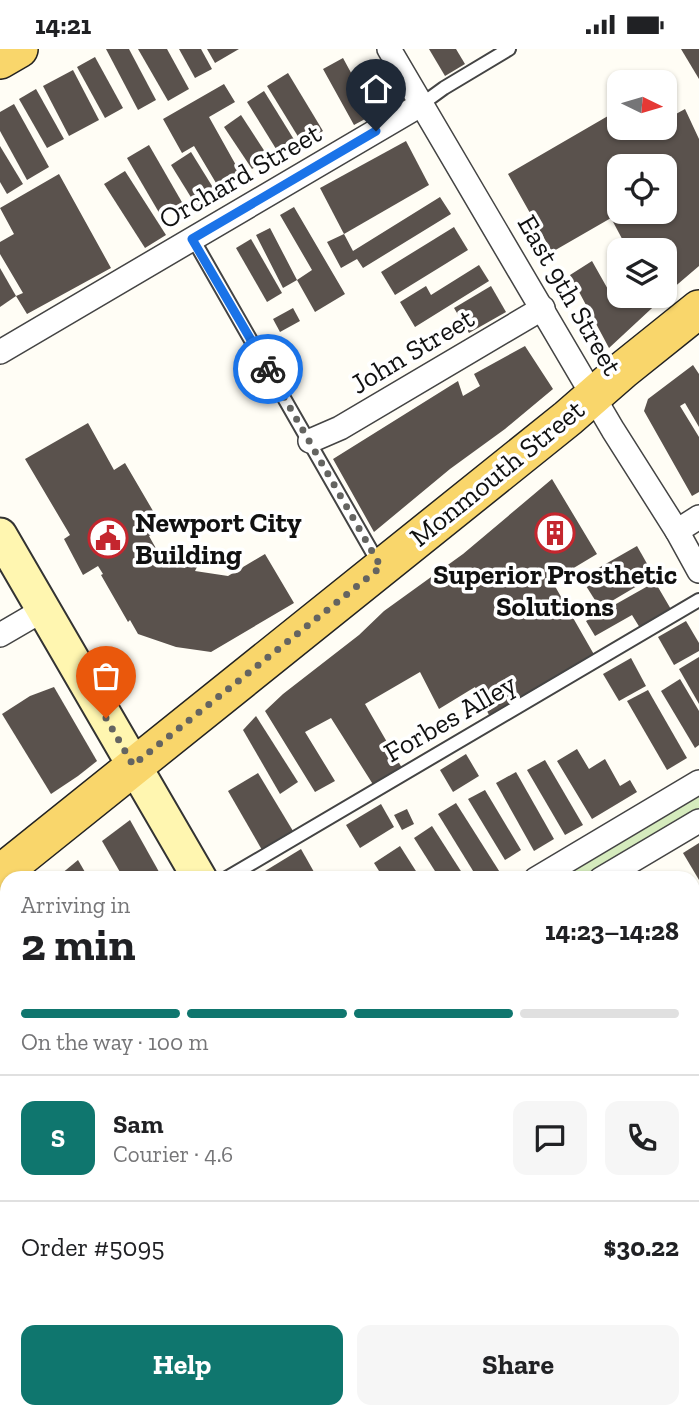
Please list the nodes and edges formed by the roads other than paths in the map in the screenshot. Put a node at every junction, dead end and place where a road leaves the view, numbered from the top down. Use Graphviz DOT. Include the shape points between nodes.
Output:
graph roads {
  1 [pos="19,49"];
  2 [pos="389,49"];
  3 [pos="509,49"];
  4 [pos="0,60"];
  5 [pos="422,104"];
  6 [pos="192,239"];
  7 [pos="543,308"];
  8 [pos="699,309"];
  9 [pos="0,352"];
  10 [pos="593,394"];
  11 [pos="310,441"];
  12 [pos="699,517"];
  13 [pos="677,531"];
  14 [pos="0,535"];
  15 [pos="381,567"];
  16 [pos="699,571"];
  17 [pos="699,600"];
  18 [pos="43,610"];
  19 [pos="0,635"];
  20 [pos="133,765"];
  21 [pos="699,782"];
  22 [pos="699,821"];
  23 [pos="10,871"];
  24 [pos="195,871"];
  25 [pos="239,871"];
  26 [pos="549,871"];
  27 [pos="615,871"];
  1 -- 4 [label="main road"];
  2 -- 5 [label="street, East 9th Street"];
  3 -- 5 [label="lane, Orchard Street"];
  5 -- 6 [label="street, Orchard Street"];
  5 -- 7 [label="street, East 9th Street"];
  6 -- 9 [label="street, Orchard Street"];
  6 -- 11 [label="lane"];
  7 -- 10 [label="street, East 9th Street"];
  7 -- 11 [label="street, John Street" via="340,428"];
  8 -- 10 [label="main road, Monmouth Street"];
  10 -- 13 [label="street, East 9th Street"];
  10 -- 15 [label="main road, Monmouth Street"];
  11 -- 15 [label="lane"];
  12 -- 13 [label="street"];
  13 -- 16 [label="street, East 9th Street"];
  14 -- 18 [label="main road"];
  15 -- 20 [label="main road, Monmouth Street"];
  17 -- 25 [label="lane, Forbes Alley"];
  18 -- 19 [label="street"];
  18 -- 20 [label="main road"];
  20 -- 23 [label="main road, Monmouth Street"];
  20 -- 24 [label="main road"];
  21 -- 26 [label="street"];
  22 -- 27 [label="street"];
}
